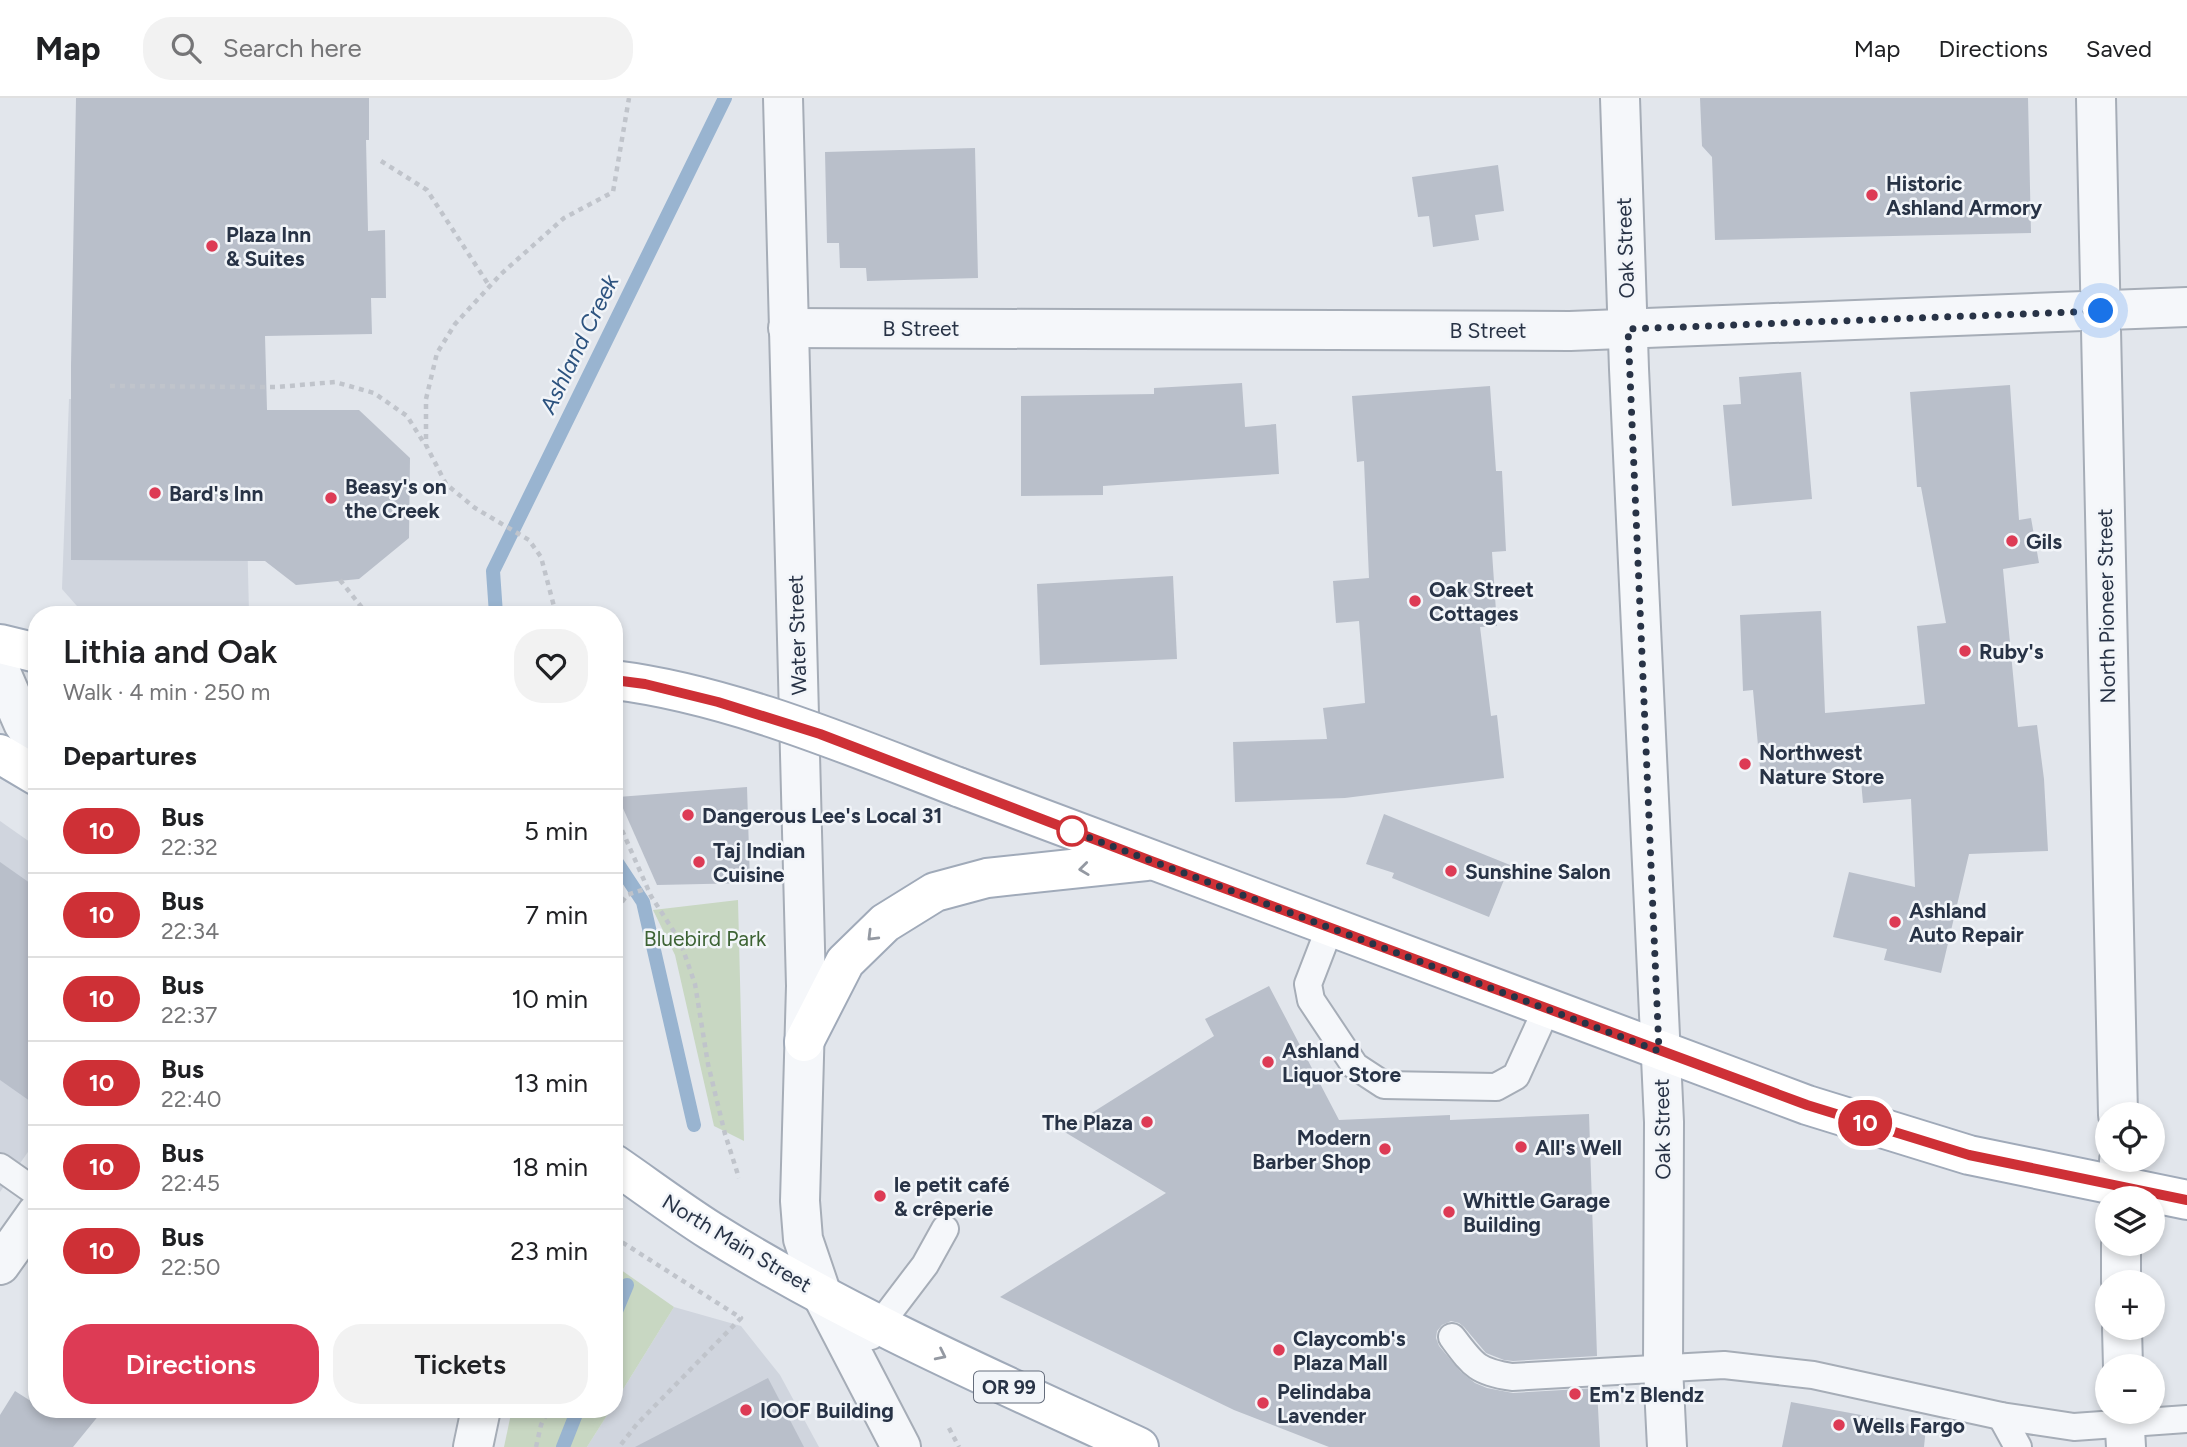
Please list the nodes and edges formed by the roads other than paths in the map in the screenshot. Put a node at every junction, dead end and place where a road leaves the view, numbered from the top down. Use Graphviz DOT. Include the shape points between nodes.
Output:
graph roads {
  1 [pos="783,98"];
  2 [pos="1620,98"];
  3 [pos="2096,98"];
  4 [pos="2187,307"];
  5 [pos="2101,311"];
  6 [pos="788,328"];
  7 [pos="1628,329"];
  8 [pos="0,644"];
  9 [pos="28,651"];
  10 [pos="0,670"];
  11 [pos="623,681"];
  12 [pos="10,754"];
  13 [pos="28,769"];
  14 [pos="1151,861"];
  15 [pos="1330,927"];
  16 [pos="1547,1008"];
  17 [pos="804,1042"];
  18 [pos="1659,1051"];
  19 [pos="2118,1102"];
  20 [pos="0,1167"];
  21 [pos="623,1170"];
  22 [pos="2120,1181"];
  23 [pos="28,1187"];
  24 [pos="2187,1200"];
  25 [pos="28,1226"];
  26 [pos="945,1229"];
  27 [pos="0,1265"];
  28 [pos="822,1295"];
  29 [pos="880,1325"];
  30 [pos="1452,1338"];
  31 [pos="853,1356"];
  32 [pos="1663,1367"];
  33 [pos="2001,1416"];
  34 [pos="479,1418"];
  35 [pos="2187,1419"];
  36 [pos="2125,1427"];
  37 [pos="473,1447"];
  38 [pos="901,1447"];
  39 [pos="1139,1447"];
  40 [pos="1667,1447"];
  41 [pos="2018,1447"];
  1 -- 6 [label="street, Water Street"];
  2 -- 7 [label="street, Oak Street"];
  3 -- 5 [label="street, North Pioneer Street"];
  4 -- 5 [label="street, B Street"];
  5 -- 7 [label="street, B Street"];
  5 -- 19 [label="street, North Pioneer Street"];
  6 -- 7 [label="street, B Street"];
  6 -- 17 [label="street, Water Street"];
  7 -- 18 [label="street, Oak Street"];
  8 -- 9 [label="main road"];
  10 -- 12 [label="street" via="23,723"];
  11 -- 14 [label="main road, bridge" via="718,702 820,734"];
  12 -- 13 [label="main road"];
  14 -- 15 [label="main road"];
  14 -- 17 [label="main road, one-way" via="987,878 935,892 885,923 845,962"];
  15 -- 16 [label="main road"];
  15 -- 16 [label="lane" via="1308,984 1311,1000 1355,1066 1384,1085 1496,1087 1516,1076"];
  16 -- 18 [label="main road"];
  17 -- 28 [label="street, Water Street" via="800,1201 803,1239"];
  18 -- 22 [label="main road" via="1807,1105 1969,1155"];
  18 -- 32 [label="street, Oak Street" via="1664,1122"];
  20 -- 23 [label="lane"];
  21 -- 28 [label="main road, North Main Street / OR 99" via="710,1231"];
  22 -- 24 [label="main road"];
  25 -- 27 [label="street"];
  26 -- 29 [label="lane" via="925,1265"];
  28 -- 29 [label="main road, OR 99"];
  28 -- 31 [label="street, North Main Street"];
  29 -- 31 [label="lane"];
  29 -- 39 [label="main road, OR 99, one-way"];
  30 -- 32 [label="lane" via="1486,1373 1512,1377"];
  31 -- 38 [label="street, North Main Street"];
  32 -- 33 [label="lane" via="1724,1364 1813,1375"];
  32 -- 40 [label="street, Oak Street"];
  33 -- 36 [label="lane" via="2074,1427"];
  33 -- 41 [label="lane"];
  34 -- 37 [label="street"];
  35 -- 36 [label="lane"];
}
